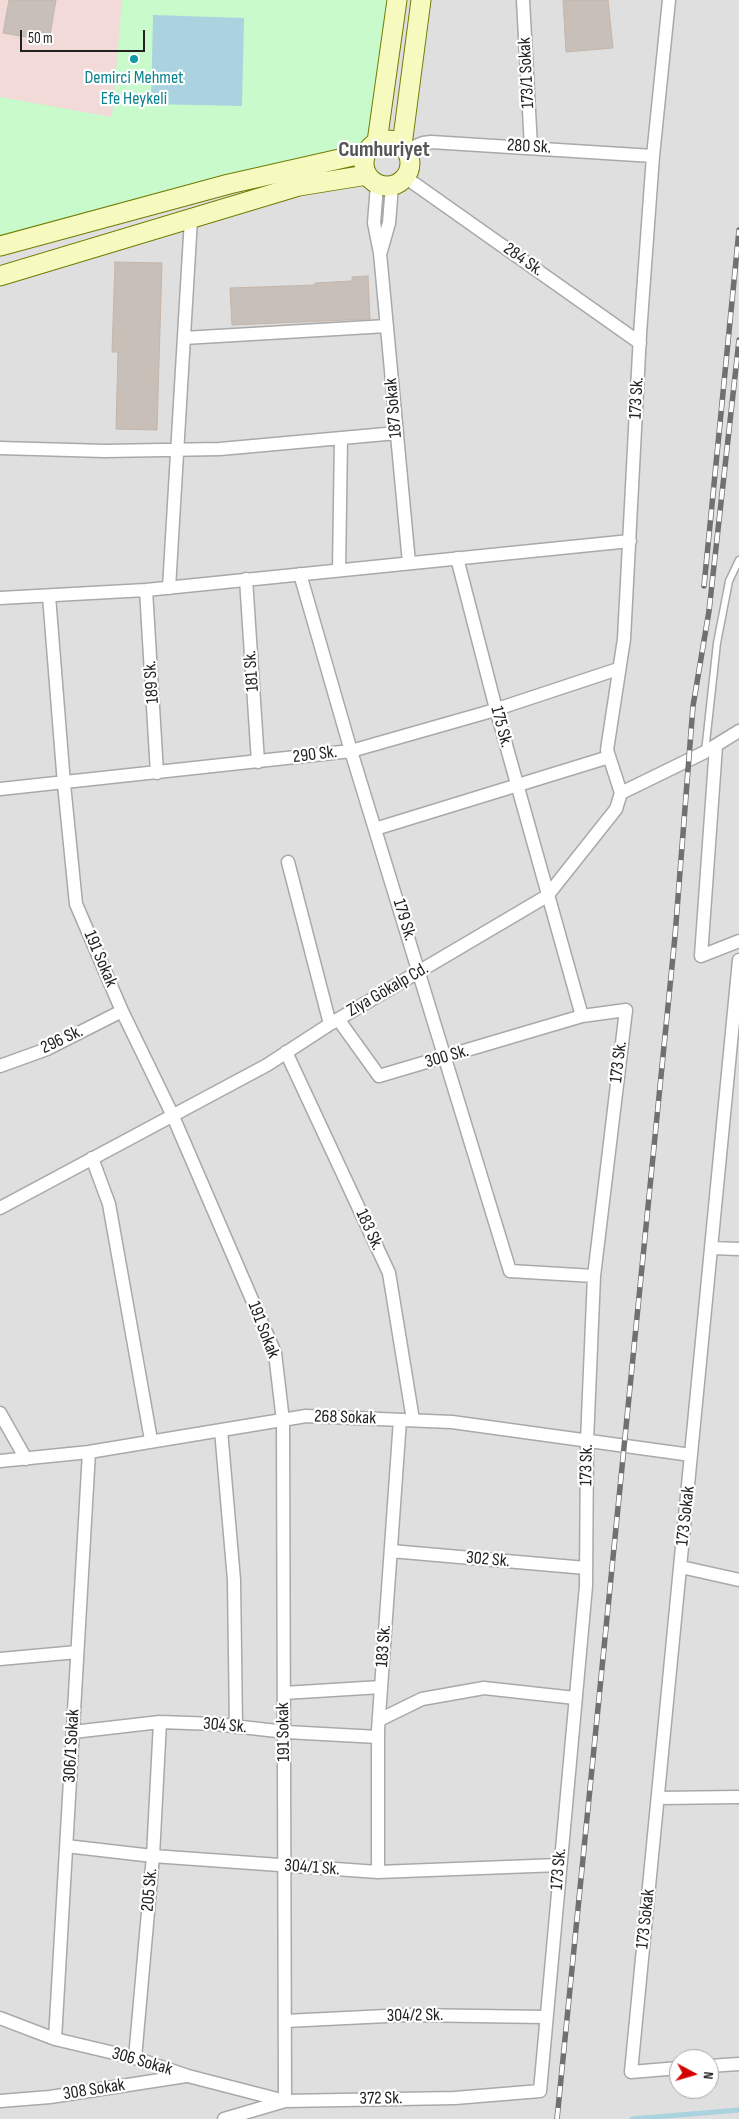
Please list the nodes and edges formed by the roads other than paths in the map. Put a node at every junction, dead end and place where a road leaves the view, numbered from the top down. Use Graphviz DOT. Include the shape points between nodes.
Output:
graph roads {
  1 [pos="397,0"];
  2 [pos="421,0"];
  3 [pos="523,0"];
  4 [pos="669,0"];
  5 [pos="531,147"];
  6 [pos="371,148"];
  7 [pos="404,148"];
  8 [pos="653,156"];
  9 [pos="385,181"];
  10 [pos="191,219"];
  11 [pos="0,246"];
  12 [pos="0,276"];
  13 [pos="387,326"];
  14 [pos="184,338"];
  15 [pos="640,343"];
  16 [pos="396,433"];
  17 [pos="341,438"];
  18 [pos="0,448"];
  19 [pos="177,450"];
  20 [pos="630,540"];
  21 [pos="457,558"];
  22 [pos="739,560"];
  23 [pos="408,563"];
  24 [pos="338,570"];
  25 [pos="300,574"];
  26 [pos="246,579"];
  27 [pos="169,588"];
  28 [pos="146,590"];
  29 [pos="49,596"];
  30 [pos="0,598"];
  31 [pos="618,669"];
  32 [pos="496,709"];
  33 [pos="739,731"];
  34 [pos="710,749"];
  35 [pos="351,751"];
  36 [pos="609,757"];
  37 [pos="258,762"];
  38 [pos="157,773"];
  39 [pos="64,784"];
  40 [pos="517,786"];
  41 [pos="0,789"];
  42 [pos="621,793"];
  43 [pos="375,829"];
  44 [pos="288,862"];
  45 [pos="547,896"];
  46 [pos="739,941"];
  47 [pos="739,960"];
  48 [pos="420,972"];
  49 [pos="122,1011"];
  50 [pos="582,1016"];
  51 [pos="334,1022"];
  52 [pos="286,1052"];
  53 [pos="445,1058"];
  54 [pos="0,1066"];
  55 [pos="172,1114"];
  56 [pos="92,1158"];
  57 [pos="0,1208"];
  58 [pos="712,1248"];
  59 [pos="739,1249"];
  60 [pos="594,1276"];
  61 [pos="0,1413"];
  62 [pos="406,1420"];
  63 [pos="283,1421"];
  64 [pos="221,1430"];
  65 [pos="152,1440"];
  66 [pos="587,1440"];
  67 [pos="88,1452"];
  68 [pos="692,1455"];
  69 [pos="26,1459"];
  70 [pos="0,1461"];
  71 [pos="391,1552"];
  72 [pos="680,1567"];
  73 [pos="586,1568"];
  74 [pos="739,1580"];
  75 [pos="77,1652"];
  76 [pos="0,1659"];
  77 [pos="381,1687"];
  78 [pos="284,1693"];
  79 [pos="575,1698"];
  80 [pos="379,1720"];
  81 [pos="160,1722"];
  82 [pos="236,1727"];
  83 [pos="73,1732"];
  84 [pos="286,1732"];
  85 [pos="378,1737"];
  86 [pos="739,1797"];
  87 [pos="658,1798"];
  88 [pos="66,1846"];
  89 [pos="153,1856"];
  90 [pos="284,1866"];
  91 [pos="559,1866"];
  92 [pos="378,1872"];
  93 [pos="546,2017"];
  94 [pos="0,2018"];
  95 [pos="285,2021"];
  96 [pos="55,2040"];
  97 [pos="135,2058"];
  98 [pos="739,2064"];
  99 [pos="719,2065"];
  100 [pos="669,2069"];
  101 [pos="188,2076"];
  102 [pos="540,2091"];
  103 [pos="0,2101"];
  104 [pos="285,2102"];
  105 [pos="224,2119"];
  1 -- 6 [label="main road"];
  2 -- 7 [label="main road"];
  3 -- 5 [label="street, 173/1 Sokak"];
  4 -- 8 [label="street, 173 Sk."];
  5 -- 7 [label="street, 280 Sk." via="431,142"];
  5 -- 8 [label="street, 280 Sk."];
  6 -- 7 [label="main road" via="385,140"];
  6 -- 9 [label="main road" via="364,168"];
  6 -- 11 [label="main road"];
  7 -- 9 [label="main road" via="410,162"];
  8 -- 15 [label="street, 173 Sk."];
  9 -- 10 [label="main road" via="299,186"];
  9 -- 13 [label="street, 187 Sokak" via="374,224"];
  9 -- 15 [label="street, 284 Sk."];
  10 -- 12 [label="main road"];
  10 -- 14 [label="street"];
  13 -- 14 [label="street"];
  13 -- 16 [label="street, 187 Sokak"];
  14 -- 19 [label="street"];
  15 -- 20 [label="street, 173 Sk."];
  16 -- 17 [label="street"];
  16 -- 23 [label="street, 187 Sokak"];
  17 -- 19 [label="street"];
  17 -- 24 [label="street"];
  18 -- 19 [label="street"];
  19 -- 27 [label="street"];
  20 -- 21 [label="street"];
  20 -- 31 [label="street, 173 Sk." via="624,639"];
  21 -- 23 [label="street"];
  21 -- 32 [label="street, 175 Sk."];
  22 -- 34 [label="lane" via="730,581 717,643"];
  23 -- 24 [label="street"];
  24 -- 25 [label="street"];
  25 -- 26 [label="street"];
  25 -- 35 [label="street, 179 Sk."];
  26 -- 27 [label="street"];
  26 -- 37 [label="street, 181 Sk."];
  27 -- 28 [label="street"];
  28 -- 29 [label="street"];
  28 -- 38 [label="street, 189 Sk."];
  29 -- 30 [label="street"];
  29 -- 39 [label="street, 191 Sokak"];
  31 -- 32 [label="street, 290 Sk."];
  31 -- 36 [label="street, 173 Sk." via="607,750"];
  32 -- 35 [label="street, 290 Sk."];
  32 -- 40 [label="street, 175 Sk."];
  33 -- 34 [label="street"];
  34 -- 42 [label="street"];
  34 -- 46 [label="street" via="701,956"];
  35 -- 37 [label="street, 290 Sk."];
  35 -- 43 [label="street, 179 Sk."];
  36 -- 40 [label="street"];
  36 -- 42 [label="street, 173 Sk."];
  37 -- 38 [label="street, 290 Sk."];
  38 -- 39 [label="street, 290 Sk."];
  39 -- 41 [label="street, 290 Sk."];
  39 -- 49 [label="street, 191 Sokak" via="76,904"];
  40 -- 43 [label="street"];
  40 -- 45 [label="street, 175 Sk."];
  42 -- 45 [label="street, Ziya Gökalp Cd." via="616,809"];
  43 -- 48 [label="street, 179 Sk."];
  44 -- 51 [label="street, 300 Sk."];
  45 -- 48 [label="street, Ziya Gökalp Cd."];
  45 -- 50 [label="street"];
  47 -- 58 [label="street, 173 Sokak"];
  48 -- 51 [label="street, Ziya Gökalp Cd."];
  48 -- 53 [label="street, 179 Sk."];
  49 -- 54 [label="street, 296 Sk." via="47,1048"];
  49 -- 55 [label="street, 191 Sokak"];
  50 -- 53 [label="street, 300 Sk."];
  50 -- 60 [label="street, 173 Sk." via="626,1010"];
  51 -- 52 [label="street, Ziya Gökalp Cd."];
  51 -- 53 [label="street, 300 Sk." via="379,1076"];
  52 -- 55 [label="street, Ziya Gökalp Cd."];
  52 -- 62 [label="street, 183 Sk." via="389,1273"];
  53 -- 60 [label="street, 179 Sk." via="510,1271"];
  55 -- 56 [label="street, Ziya Gökalp Cd."];
  55 -- 63 [label="street, 191 Sokak" via="275,1353"];
  56 -- 57 [label="street, Ziya Gökalp Cd."];
  56 -- 65 [label="street" via="109,1204"];
  58 -- 59 [label="street"];
  58 -- 68 [label="street, 173 Sokak"];
  60 -- 66 [label="street, 173 Sk."];
  61 -- 69 [label="street"];
  62 -- 63 [label="street, 268 Sokak" via="306,1416"];
  62 -- 66 [label="street, 268 Sokak" via="452,1422"];
  62 -- 71 [label="street, 183 Sk."];
  63 -- 64 [label="street, 268 Sokak"];
  63 -- 78 [label="street, 191 Sokak"];
  64 -- 65 [label="street, 268 Sokak"];
  64 -- 82 [label="street" via="234,1580"];
  65 -- 67 [label="street, 268 Sokak"];
  66 -- 68 [label="street, 268 Sokak"];
  66 -- 73 [label="street, 173 Sk."];
  67 -- 69 [label="street, 268 Sokak"];
  67 -- 75 [label="street, 306/1 Sokak"];
  68 -- 72 [label="street, 173 Sokak"];
  69 -- 70 [label="street, 268 Sokak"];
  71 -- 73 [label="street, 302 Sk."];
  71 -- 77 [label="street, 183 Sk."];
  72 -- 74 [label="street"];
  72 -- 87 [label="street, 173 Sokak"];
  73 -- 79 [label="street, 173 Sk."];
  75 -- 76 [label="street"];
  75 -- 83 [label="street, 306/1 Sokak"];
  77 -- 78 [label="street"];
  77 -- 80 [label="street, 183 Sk."];
  78 -- 84 [label="street, 191 Sokak"];
  79 -- 80 [label="street" via="484,1688 422,1699"];
  79 -- 91 [label="street, 173 Sk."];
  80 -- 85 [label="street, 183 Sk."];
  81 -- 82 [label="street, 304 Sk."];
  81 -- 83 [label="street, 304 Sk."];
  81 -- 89 [label="street, 205 Sk."];
  82 -- 84 [label="street, 304 Sk."];
  83 -- 88 [label="street, 306/1 Sokak"];
  84 -- 85 [label="street, 304 Sk."];
  84 -- 90 [label="street, 191 Sokak"];
  85 -- 92 [label="street, 183 Sk."];
  86 -- 87 [label="street"];
  87 -- 100 [label="street, 173 Sokak" via="631,2072"];
  88 -- 89 [label="street, 304/1 Sk."];
  88 -- 96 [label="street, 306/1 Sokak"];
  89 -- 90 [label="street, 304/1 Sk."];
  89 -- 97 [label="street, 205 Sk."];
  90 -- 92 [label="street, 304/1 Sk."];
  90 -- 95 [label="street, 191 Sokak"];
  91 -- 92 [label="street, 304/1 Sk."];
  91 -- 93 [label="street, 173 Sk."];
  93 -- 95 [label="street, 304/2 Sk." via="407,2015"];
  93 -- 102 [label="street, 173 Sk."];
  94 -- 96 [label="street, 306 Sokak"];
  95 -- 104 [label="street, 191 Sokak"];
  96 -- 97 [label="street, 306 Sokak"];
  97 -- 101 [label="street, 306 Sokak"];
  98 -- 99 [label="street"];
  101 -- 103 [label="street, 308 Sokak" via="50,2097"];
  101 -- 104 [label="street, 306 Sokak"];
  102 -- 104 [label="street, 372 Sk." via="455,2098"];
  104 -- 105 [label="street, 372 Sk."];
}
